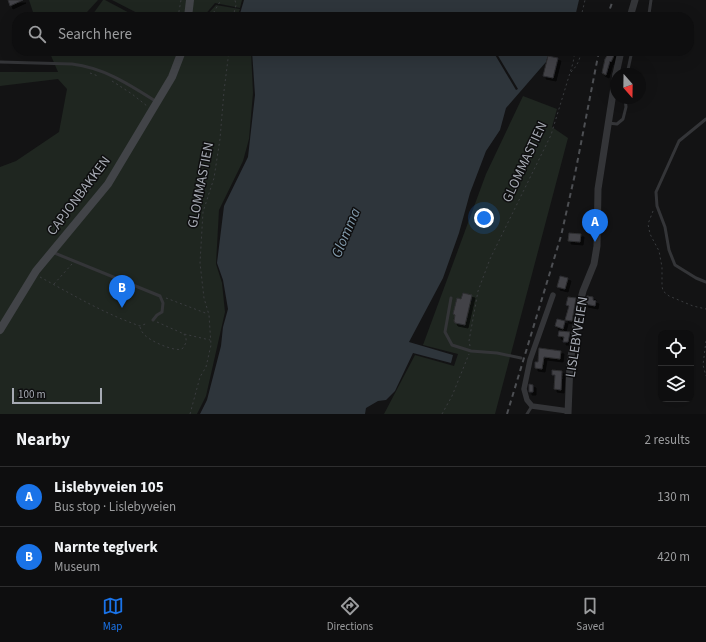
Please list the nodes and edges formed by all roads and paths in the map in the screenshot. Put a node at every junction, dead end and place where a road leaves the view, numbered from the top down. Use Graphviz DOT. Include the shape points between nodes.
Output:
graph roads {
  1 [pos="181,0"];
  2 [pos="190,0"];
  3 [pos="221,0"];
  4 [pos="235,0"];
  5 [pos="585,0"];
  6 [pos="635,0"];
  7 [pos="651,0"];
  8 [pos="179,12"];
  9 [pos="189,12"];
  10 [pos="214,12"];
  11 [pos="234,12"];
  12 [pos="582,12"];
  13 [pos="631,12"];
  14 [pos="649,12"];
  15 [pos="180,56"];
  16 [pos="228,56"];
  17 [pos="575,56"];
  18 [pos="581,56"];
  19 [pos="620,56"];
  20 [pos="631,56"];
  21 [pos="0,62"];
  22 [pos="617,68"];
  23 [pos="628,68"];
  24 [pos="87,72"];
  25 [pos="570,73"];
  26 [pos="100,76"];
  27 [pos="110,80"];
  28 [pos="157,102"];
  29 [pos="611,104"];
  30 [pos="624,104"];
  31 [pos="144,110"];
  32 [pos="706,120"];
  33 [pos="608,123"];
  34 [pos="657,206"];
  35 [pos="52,252"];
  36 [pos="75,261"];
  37 [pos="34,274"];
  38 [pos="706,282"];
  39 [pos="54,285"];
  40 [pos="553,295"];
  41 [pos="160,296"];
  42 [pos="451,298"];
  43 [pos="706,309"];
  44 [pos="209,315"];
  45 [pos="153,320"];
  46 [pos="140,326"];
  47 [pos="0,330"];
  48 [pos="184,334"];
  49 [pos="211,340"];
  50 [pos="706,341"];
  51 [pos="471,350"];
  52 [pos="522,358"];
  53 [pos="706,376"];
  54 [pos="532,406"];
  55 [pos="568,413"];
  56 [pos="190,414"];
  57 [pos="442,414"];
  58 [pos="527,414"];
  1 -- 8 [label="path"];
  2 -- 9 [label="main road"];
  3 -- 10 [label="path"];
  4 -- 11 [label="path"];
  5 -- 12 [label="path"];
  6 -- 13 [label="street"];
  7 -- 14 [label="lane"];
  15 -- 28 [label="main road, CAPJONBAKKEN" via="172,77"];
  16 -- 44 [label="path, GLOMMASTIEN" via="214,178 203,212 200,263 204,298"];
  17 -- 25 [label="path, GLOMMASTIEN"];
  18 -- 25 [label="path"];
  19 -- 22 [label="street, LISLEBYVEIEN"];
  20 -- 23 [label="lane"];
  21 -- 28 [label="lane" via="84,65 114,76"];
  24 -- 26 [label="path"];
  25 -- 51 [label="path, GLOMMASTIEN" via="551,136 490,259 478,291 469,341"];
  27 -- 31 [label="path" via="147,106"];
  28 -- 35 [label="main road, CAPJONBAKKEN" via="108,184"];
  29 -- 33 [label="street, LISLEBYVEIEN"];
  30 -- 33 [label="lane" via="623,119 617,124"];
  32 -- 34 [label="lane" via="679,141 656,192"];
  33 -- 55 [label="street, LISLEBYVEIEN" via="598,190 597,246 579,306 570,363"];
  34 -- 38 [label="lane" via="665,227 669,250 676,265"];
  34 -- 43 [label="path" via="648,224 659,251 663,291 669,296"];
  35 -- 36 [label="lane"];
  35 -- 37 [label="main road, CAPJONBAKKEN"];
  36 -- 39 [label="path"];
  36 -- 41 [label="lane"];
  37 -- 39 [label="path"];
  37 -- 47 [label="main road, CAPJONBAKKEN"];
  39 -- 46 [label="path" via="101,310"];
  40 -- 54 [label="street" via="528,360 524,389"];
  41 -- 44 [label="path"];
  41 -- 45 [label="lane" via="163,303 162,312"];
  42 -- 51 [label="lane" via="445,332 452,345"];
  44 -- 49 [label="path, GLOMMASTIEN"];
  45 -- 46 [label="path"];
  45 -- 48 [label="path"];
  46 -- 48 [label="path" via="143,334 176,350 185,344"];
  48 -- 49 [label="path"];
  49 -- 56 [label="path, GLOMMASTIEN" via="206,368 200,377"];
  50 -- 53 [label="path" via="703,365"];
  51 -- 52 [label="lane"];
  51 -- 57 [label="path, GLOMMASTIEN"];
  54 -- 55 [label="street, LISLEBYVEIEN"];
  54 -- 58 [label="lane"];
}
